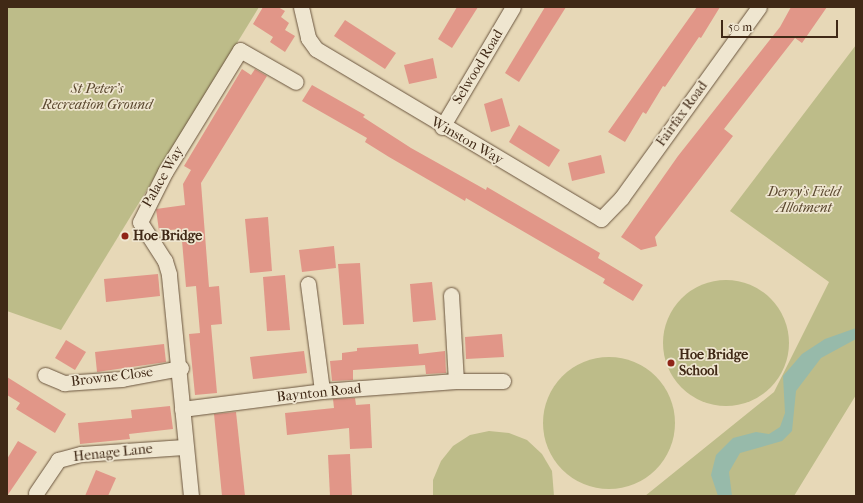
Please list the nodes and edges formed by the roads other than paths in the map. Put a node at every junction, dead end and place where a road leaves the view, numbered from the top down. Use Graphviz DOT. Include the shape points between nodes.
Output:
graph roads {
  1 [pos="302,7"];
  2 [pos="513,7"];
  3 [pos="759,7"];
  4 [pos="296,82"];
  5 [pos="442,127"];
  6 [pos="600,218"];
  7 [pos="308,284"];
  8 [pos="451,295"];
  9 [pos="181,368"];
  10 [pos="45,375"];
  11 [pos="456,381"];
  12 [pos="503,381"];
  13 [pos="322,391"];
  14 [pos="182,409"];
  15 [pos="184,446"];
  16 [pos="36,493"];
  17 [pos="191,496"];
  1 -- 5 [label="street, Winston Way" via="308,38 316,48"];
  2 -- 5 [label="street, Selwood Road"];
  3 -- 6 [label="street, Fairfax Road" via="622,197"];
  4 -- 9 [label="street, Palace Way" via="240,50 143,211 140,222 165,261 169,274"];
  5 -- 6 [label="street, Winston Way"];
  7 -- 13 [label="street"];
  8 -- 11 [label="street"];
  9 -- 10 [label="street, Browne Close" via="122,379 64,383"];
  9 -- 14 [label="street, Palace Way"];
  11 -- 12 [label="street, Baynton Road"];
  11 -- 13 [label="street, Baynton Road"];
  13 -- 14 [label="street, Baynton Road"];
  14 -- 15 [label="street, Palace Way"];
  15 -- 16 [label="street, Henage Lane" via="81,454 58,460"];
  15 -- 17 [label="street, Palace Way"];
}
